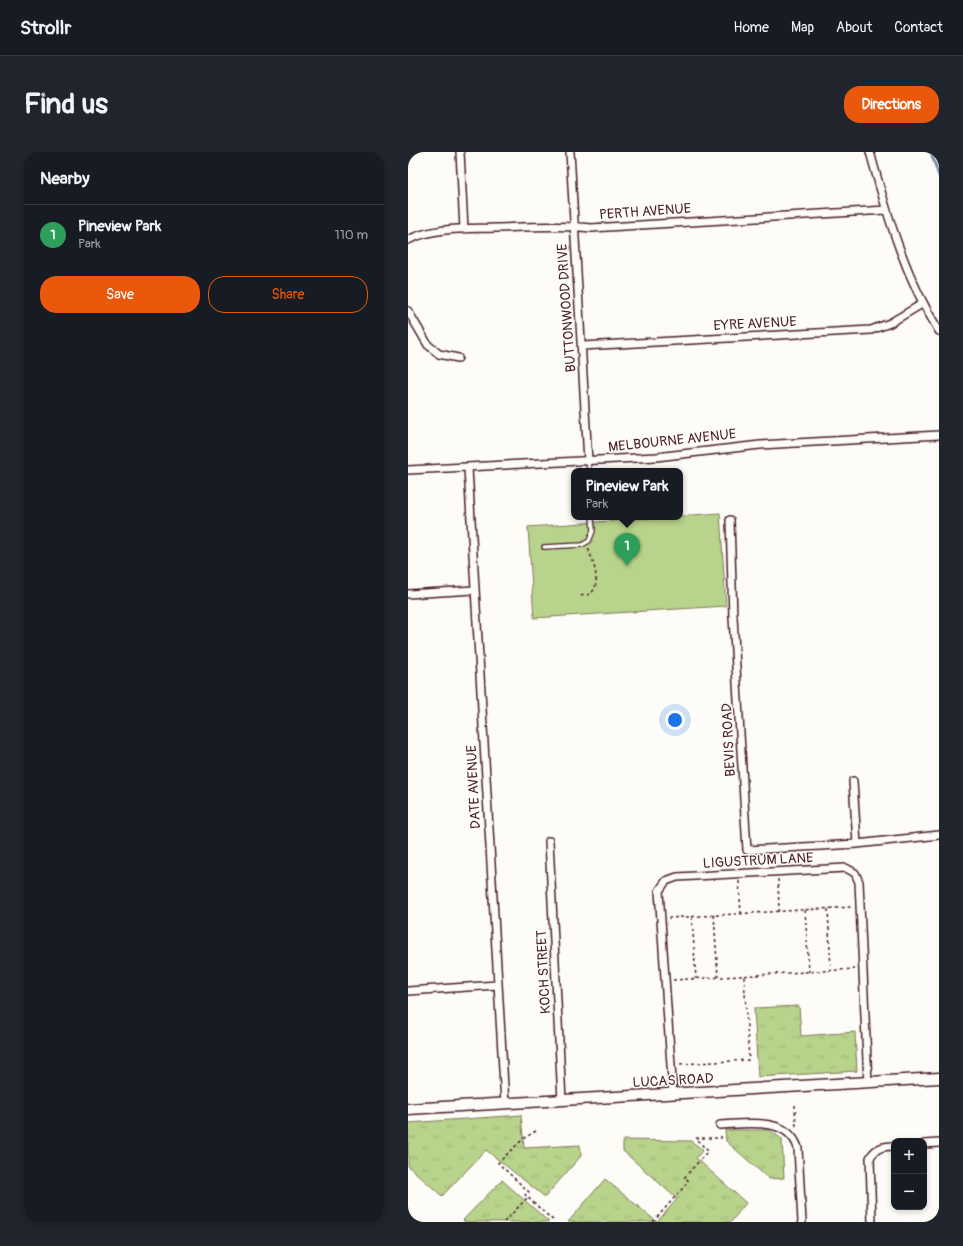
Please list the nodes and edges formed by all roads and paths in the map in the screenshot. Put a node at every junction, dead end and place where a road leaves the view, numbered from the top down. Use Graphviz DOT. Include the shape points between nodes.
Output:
graph roads {
  1 [pos="460,152"];
  2 [pos="570,152"];
  3 [pos="870,152"];
  4 [pos="886,210"];
  5 [pos="574,226"];
  6 [pos="464,229"];
  7 [pos="408,240"];
  8 [pos="922,304"];
  9 [pos="408,311"];
  10 [pos="939,331"];
  11 [pos="582,346"];
  12 [pos="458,358"];
  13 [pos="939,435"];
  14 [pos="588,461"];
  15 [pos="468,468"];
  16 [pos="589,468"];
  17 [pos="408,470"];
  18 [pos="592,520"];
  19 [pos="730,520"];
  20 [pos="586,543"];
  21 [pos="544,547"];
  22 [pos="474,590"];
  23 [pos="408,594"];
  24 [pos="581,596"];
  25 [pos="854,781"];
  26 [pos="939,835"];
  27 [pos="549,841"];
  28 [pos="857,844"];
  29 [pos="777,872"];
  30 [pos="738,874"];
  31 [pos="860,907"];
  32 [pos="828,909"];
  33 [pos="805,910"];
  34 [pos="779,911"];
  35 [pos="741,914"];
  36 [pos="714,915"];
  37 [pos="692,916"];
  38 [pos="661,918"];
  39 [pos="863,968"];
  40 [pos="831,970"];
  41 [pos="809,972"];
  42 [pos="744,976"];
  43 [pos="718,977"];
  44 [pos="696,979"];
  45 [pos="665,980"];
  46 [pos="497,985"];
  47 [pos="408,991"];
  48 [pos="671,1065"];
  49 [pos="939,1078"];
  50 [pos="868,1083"];
  51 [pos="673,1094"];
  52 [pos="562,1101"];
  53 [pos="505,1104"];
  54 [pos="795,1105"];
  55 [pos="408,1109"];
  56 [pos="720,1125"];
  57 [pos="536,1131"];
  58 [pos="795,1139"];
  59 [pos="939,1143"];
  60 [pos="927,1144"];
  61 [pos="891,1146"];
  62 [pos="528,1197"];
  63 [pos="504,1222"];
  64 [pos="555,1222"];
  65 [pos="653,1222"];
  66 [pos="802,1222"];
  67 [pos="872,1222"];
  1 -- 6 [label="street"];
  2 -- 5 [label="street, BUTTONWOOD DRIVE"];
  3 -- 4 [label="street"];
  4 -- 5 [label="street, PERTH AVENUE" via="591,228"];
  4 -- 8 [label="street" via="903,260"];
  5 -- 6 [label="street, PERTH AVENUE"];
  5 -- 11 [label="street, BUTTONWOOD DRIVE"];
  6 -- 7 [label="street, PERTH AVENUE" via="440,230"];
  8 -- 10 [label="street"];
  8 -- 11 [label="street, EYRE AVENUE" via="890,323 871,330"];
  9 -- 12 [label="street" via="428,345 439,354"];
  11 -- 14 [label="street, BUTTONWOOD DRIVE"];
  13 -- 14 [label="street, MELBOURNE AVENUE" via="760,445 656,457"];
  14 -- 15 [label="street, MELBOURNE AVENUE"];
  14 -- 16 [label="lane"];
  15 -- 17 [label="street, MELBOURNE AVENUE"];
  15 -- 22 [label="street, DATE AVENUE"];
  18 -- 20 [label="lane" via="593,531"];
  19 -- 28 [label="street, BEVIS ROAD" via="732,617 747,850"];
  20 -- 21 [label="lane"];
  20 -- 24 [label="path" via="597,582 590,594"];
  22 -- 23 [label="street"];
  22 -- 46 [label="street, DATE AVENUE"];
  25 -- 28 [label="street"];
  26 -- 28 [label="street, BEVIS ROAD"];
  27 -- 52 [label="street, KOCH STREET"];
  29 -- 30 [label="street, LIGUSTRUM LANE"];
  29 -- 31 [label="street, LIGUSTRUM LANE" via="846,868 855,873 859,882"];
  29 -- 34 [label="path"];
  30 -- 35 [label="path"];
  30 -- 38 [label="street, LIGUSTRUM LANE" via="677,877 666,881 659,891"];
  31 -- 32 [label="path"];
  31 -- 39 [label="street, LIGUSTRUM LANE"];
  32 -- 33 [label="path"];
  32 -- 40 [label="path"];
  33 -- 34 [label="path"];
  33 -- 41 [label="path"];
  34 -- 35 [label="path"];
  35 -- 36 [label="path"];
  36 -- 37 [label="path"];
  36 -- 43 [label="path"];
  37 -- 38 [label="path"];
  37 -- 44 [label="path"];
  38 -- 45 [label="street, LIGUSTRUM LANE"];
  39 -- 40 [label="path"];
  39 -- 50 [label="street, LIGUSTRUM LANE"];
  40 -- 41 [label="path"];
  41 -- 42 [label="path"];
  42 -- 43 [label="path"];
  42 -- 48 [label="path" via="749,1060"];
  43 -- 44 [label="path"];
  44 -- 45 [label="path"];
  45 -- 48 [label="street, LIGUSTRUM LANE"];
  46 -- 47 [label="street"];
  46 -- 53 [label="street, DATE AVENUE"];
  48 -- 51 [label="street, LIGUSTRUM LANE"];
  49 -- 50 [label="street, LUCAS ROAD"];
  50 -- 51 [label="street, LUCAS ROAD"];
  51 -- 52 [label="street, LUCAS ROAD"];
  52 -- 53 [label="street, LUCAS ROAD"];
  53 -- 55 [label="street, LUCAS ROAD"];
  54 -- 58 [label="path"];
  56 -- 58 [label="street" via="761,1124 778,1127"];
  56 -- 65 [label="path" via="721,1138 695,1138 708,1151 684,1178 688,1182"];
  57 -- 62 [label="path" via="524,1138 498,1163 529,1192 526,1195"];
  58 -- 66 [label="street" via="798,1148"];
  59 -- 60 [label="street"];
  61 -- 67 [label="street" via="884,1146 872,1153 869,1164"];
  62 -- 63 [label="path"];
  62 -- 64 [label="path"];
}
